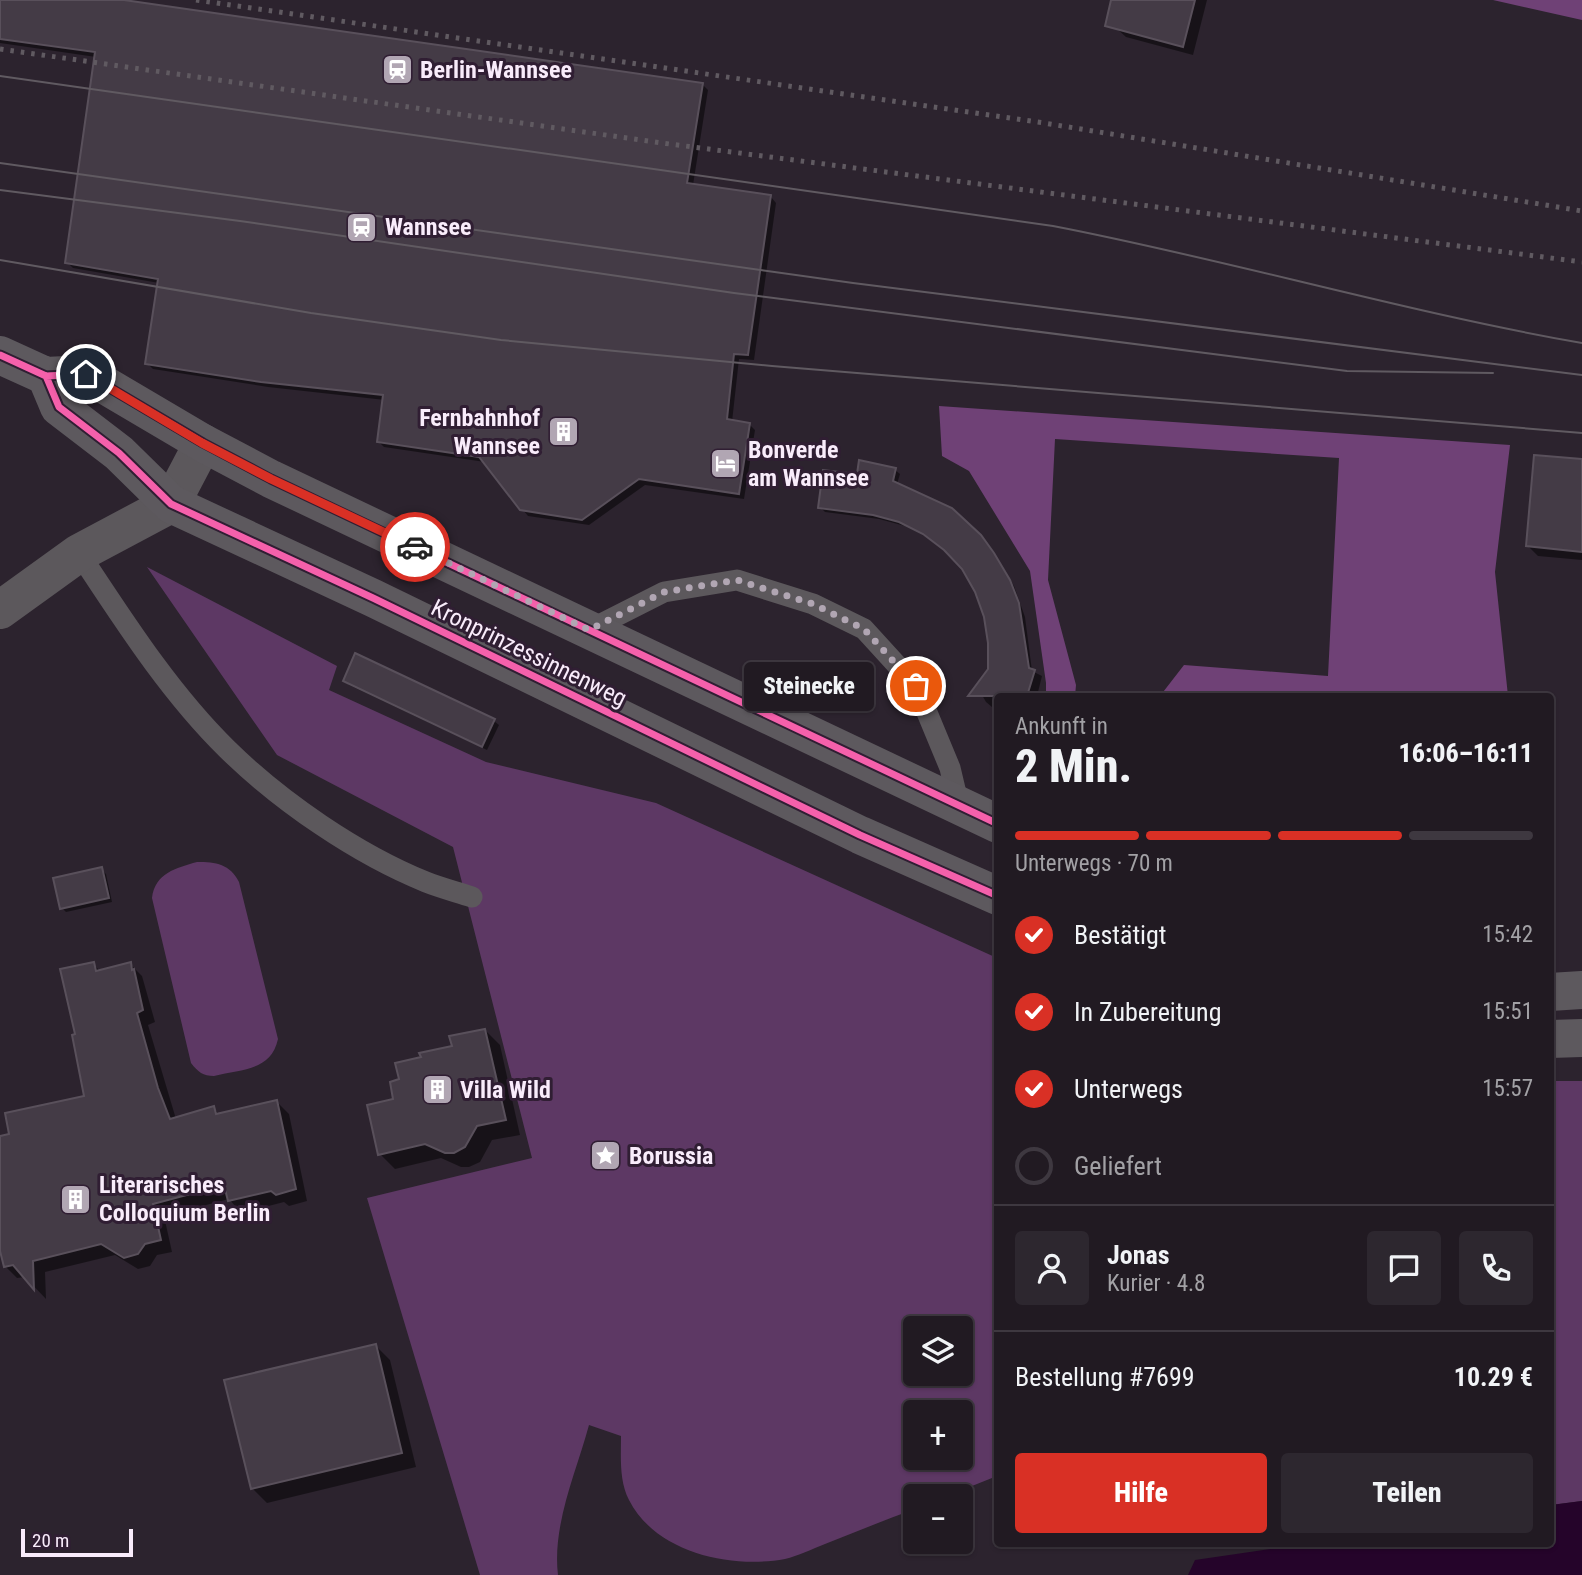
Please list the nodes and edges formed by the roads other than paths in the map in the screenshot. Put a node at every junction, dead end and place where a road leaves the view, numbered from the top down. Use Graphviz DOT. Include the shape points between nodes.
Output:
graph roads {
  1 [pos="0,355"];
  2 [pos="46,376"];
  3 [pos="202,443"];
  4 [pos="172,504"];
  5 [pos="79,553"];
  6 [pos="0,610"];
  7 [pos="589,630"];
  8 [pos="960,806"];
  9 [pos="994,822"];
  10 [pos="994,894"];
  11 [pos="472,897"];
  12 [pos="1582,990"];
  13 [pos="1554,992"];
  14 [pos="1582,1038"];
  15 [pos="1554,1039"];
  1 -- 2 [label="main road, Kronprinzessinnenweg"];
  2 -- 3 [label="main road, Kronprinzessinnenweg" via="86,374"];
  2 -- 4 [label="main road, Kronprinzessinnenweg" via="58,407 119,453"];
  3 -- 4 [label="street"];
  3 -- 7 [label="main road, Kronprinzessinnenweg"];
  4 -- 5 [label="street"];
  4 -- 10 [label="main road, Kronprinzessinnenweg" via="860,835"];
  5 -- 6 [label="street"];
  5 -- 11 [label="lane" via="140,645 188,705 262,781 343,840 426,882"];
  7 -- 8 [label="main road, Kronprinzessinnenweg"];
  7 -- 8 [label="lane" via="664,592 737,580 823,609 864,629 916,686 950,768"];
  8 -- 9 [label="main road, Kronprinzessinnenweg"];
  12 -- 13 [label="main road"];
  14 -- 15 [label="main road"];
}
